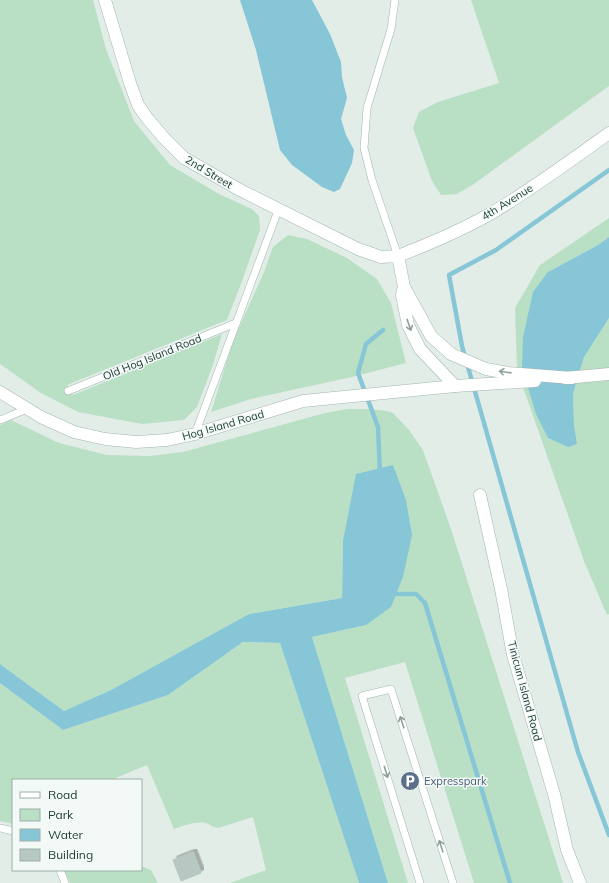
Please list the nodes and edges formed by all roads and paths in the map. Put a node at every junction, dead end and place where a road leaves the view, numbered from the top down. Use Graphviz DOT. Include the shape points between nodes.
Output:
graph roads {
  1 [pos="105,0"];
  2 [pos="395,0"];
  3 [pos="609,133"];
  4 [pos="279,208"];
  5 [pos="398,256"];
  6 [pos="404,287"];
  7 [pos="236,323"];
  8 [pos="609,374"];
  9 [pos="572,378"];
  10 [pos="459,386"];
  11 [pos="68,391"];
  12 [pos="0,392"];
  13 [pos="27,409"];
  14 [pos="0,420"];
  15 [pos="195,434"];
  16 [pos="480,495"];
  17 [pos="0,828"];
  18 [pos="12,831"];
  19 [pos="60,871"];
  20 [pos="65,883"];
  21 [pos="420,883"];
  22 [pos="453,883"];
  23 [pos="580,883"];
  1 -- 4 [label="street, 2nd Street" via="130,84 138,105 147,118 184,158 240,190"];
  2 -- 5 [label="lane" via="391,28 367,108 364,148"];
  3 -- 5 [label="street, 4th Avenue" via="545,179 490,214 435,242"];
  4 -- 5 [label="street, 2nd Street" via="372,255"];
  4 -- 7 [label="lane"];
  5 -- 6 [label="street"];
  9 -- 6 [label="street, one-way" via="486,369 451,354 431,336"];
  6 -- 10 [label="street, one-way" via="402,295 408,325 420,349"];
  7 -- 11 [label="lane, Old Hog Island Road"];
  7 -- 15 [label="lane"];
  8 -- 9 [label="street"];
  9 -- 10 [label="street, Hog Island Road"];
  10 -- 15 [label="street, Hog Island Road" via="303,402"];
  12 -- 13 [label="street, Hog Island Road"];
  13 -- 14 [label="lane"];
  13 -- 15 [label="street, Hog Island Road" via="69,430 105,439 153,442"];
  16 -- 23 [label="street, Tinicum Island Road" via="513,656 554,794 567,850"];
  17 -- 18 [label="lane"];
  19 -- 20 [label="lane"];
  22 -- 21 [label="lane, one-way" via="391,689 362,696"];
}
